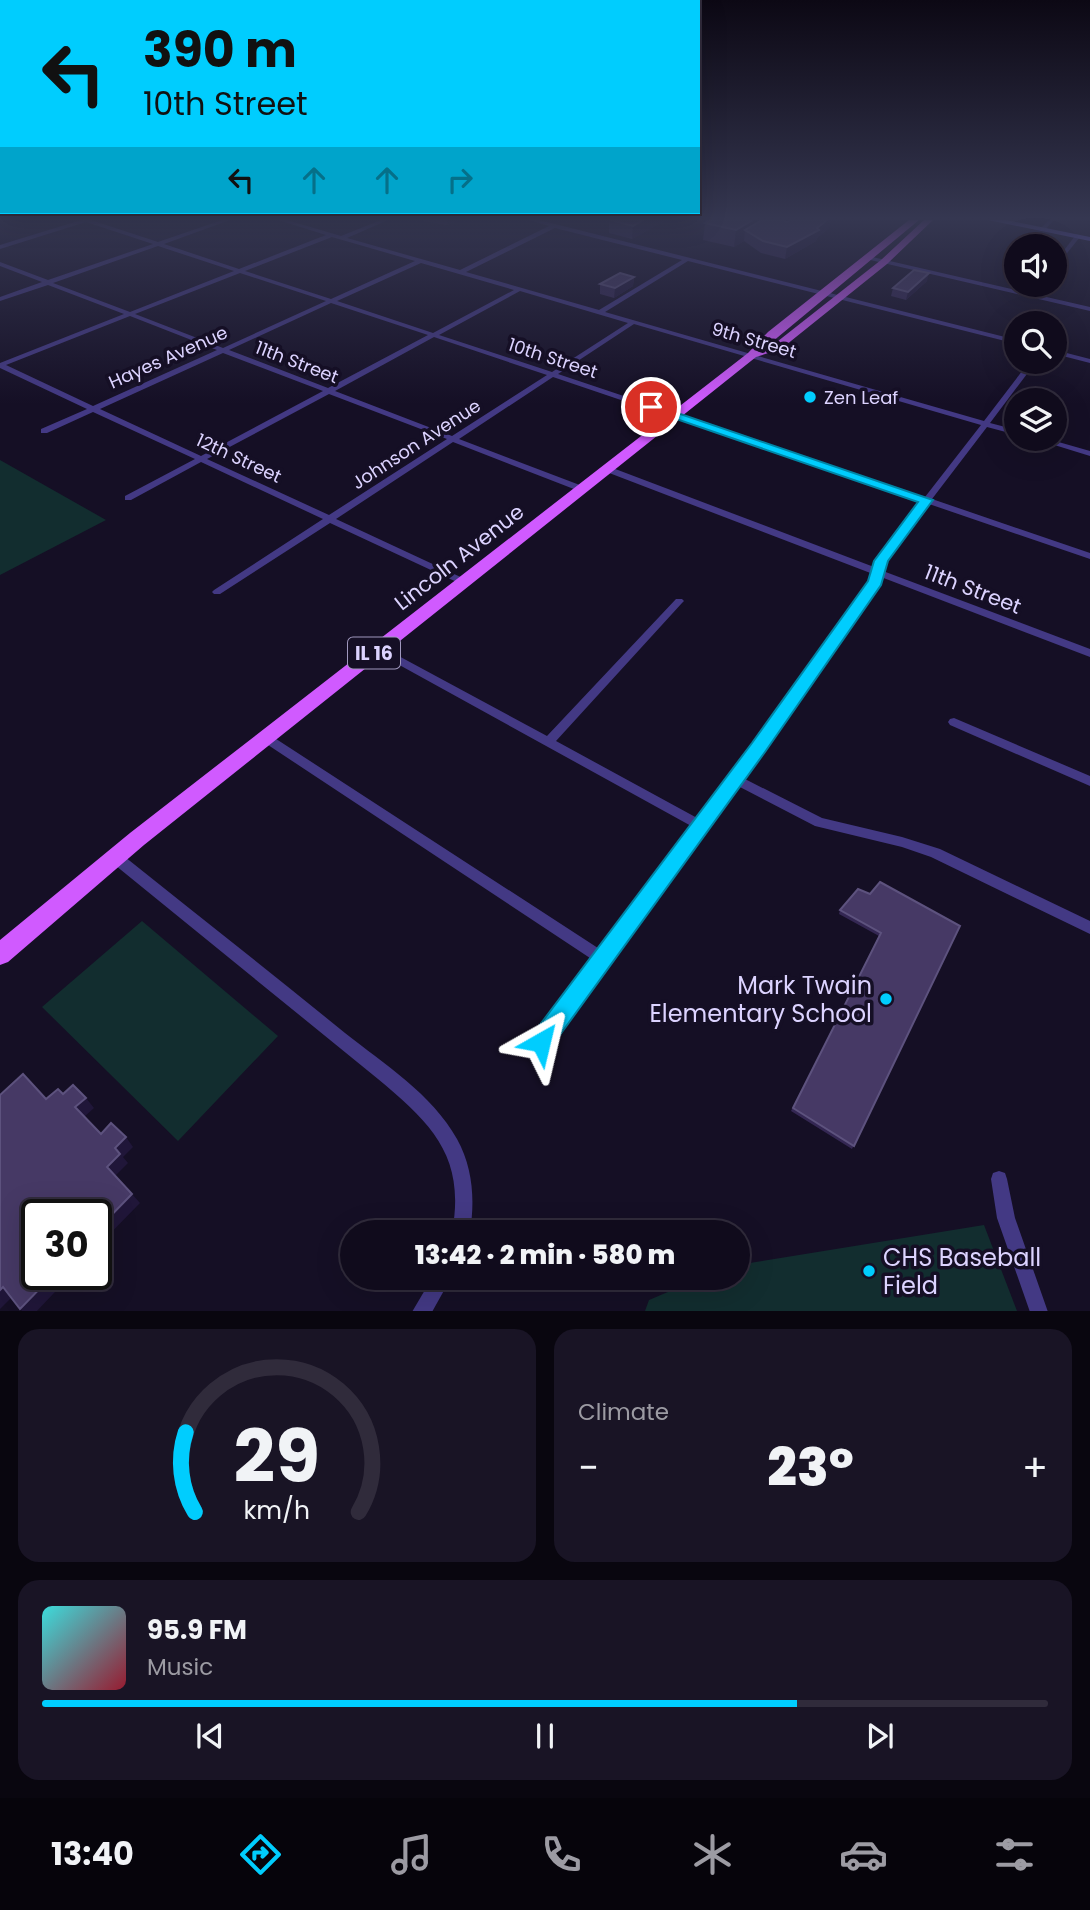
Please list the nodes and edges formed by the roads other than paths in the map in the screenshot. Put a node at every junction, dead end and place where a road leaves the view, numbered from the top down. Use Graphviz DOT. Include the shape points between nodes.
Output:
graph roads {
  1 [pos="213,281"];
  2 [pos="270,281"];
  3 [pos="375,281"];
  4 [pos="493,281"];
  5 [pos="651,281"];
  6 [pos="774,281"];
  7 [pos="838,281"];
  8 [pos="861,281"];
  9 [pos="968,281"];
  10 [pos="49,282"];
  11 [pos="520,289"];
  12 [pos="1004,289"];
  13 [pos="823,293"];
  14 [pos="1037,297"];
  15 [pos="840,298"];
  16 [pos="0,299"];
  17 [pos="330,301"];
  18 [pos="1090,309"];
  19 [pos="600,312"];
  20 [pos="130,314"];
  21 [pos="633,321"];
  22 [pos="434,335"];
  23 [pos="1004,339"];
  24 [pos="223,350"];
  25 [pos="752,355"];
  26 [pos="1067,355"];
  27 [pos="1090,361"];
  28 [pos="0,365"];
  29 [pos="552,374"];
  30 [pos="1024,374"];
  31 [pos="330,391"];
  32 [pos="94,409"];
  33 [pos="676,415"];
  34 [pos="985,423"];
  35 [pos="1004,429"];
  36 [pos="44,431"];
  37 [pos="453,439"];
  38 [pos="1067,447"];
  39 [pos="1090,454"];
  40 [pos="202,459"];
  41 [pos="607,469"];
  42 [pos="582,489"];
  43 [pos="128,498"];
  44 [pos="926,500"];
  45 [pos="329,519"];
  46 [pos="1090,556"];
  47 [pos="879,572"];
  48 [pos="464,582"];
  49 [pos="217,592"];
  50 [pos="679,601"];
  51 [pos="378,649"];
  52 [pos="1090,653"];
  53 [pos="954,722"];
  54 [pos="265,738"];
  55 [pos="548,742"];
  56 [pos="735,779"];
  57 [pos="1090,781"];
  58 [pos="701,826"];
  59 [pos="115,857"];
  60 [pos="1090,928"];
  61 [pos="0,954"];
  62 [pos="603,958"];
  63 [pos="541,1042"];
  64 [pos="999,1180"];
  65 [pos="464,1220"];
  66 [pos="434,1290"];
  67 [pos="421,1311"];
  68 [pos="1039,1311"];
  1 -- 20 [label="street"];
  2 -- 17 [label="street, 10th Street"];
  3 -- 17 [label="street, Hayes Avenue"];
  4 -- 11 [label="street, 9th Street"];
  5 -- 19 [label="street"];
  6 -- 13 [label="street"];
  7 -- 13 [label="main road, Lincoln Avenue / IL 16"];
  8 -- 15 [label="main road, Lincoln Avenue / IL 16"];
  9 -- 12 [label="street"];
  10 -- 16 [label="street"];
  10 -- 20 [label="street, 11th Street"];
  11 -- 19 [label="street, 9th Street"];
  11 -- 22 [label="street"];
  13 -- 15 [label="street"];
  13 -- 25 [label="main road, Lincoln Avenue / IL 16" via="762,341"];
  14 -- 18 [label="street"];
  15 -- 23 [label="street"];
  15 -- 25 [label="main road, Lincoln Avenue / IL 16" via="777,347"];
  17 -- 22 [label="street, 10th Street"];
  17 -- 24 [label="street, Hayes Avenue"];
  19 -- 21 [label="street, 9th Street"];
  20 -- 24 [label="street, 11th Street"];
  20 -- 28 [label="street"];
  21 -- 25 [label="street, 9th Street"];
  21 -- 29 [label="street, Johnson Avenue"];
  22 -- 29 [label="street, 10th Street"];
  22 -- 31 [label="street"];
  24 -- 31 [label="street, 11th Street"];
  24 -- 32 [label="street, Hayes Avenue"];
  25 -- 33 [label="main road, Lincoln Avenue / IL 16"];
  25 -- 34 [label="street, 9th Street"];
  26 -- 27 [label="street"];
  28 -- 32 [label="street, 12th Street"];
  29 -- 33 [label="street, 10th Street"];
  29 -- 37 [label="street, Johnson Avenue"];
  30 -- 34 [label="street"];
  31 -- 37 [label="street, 11th Street"];
  31 -- 40 [label="street"];
  32 -- 36 [label="street, Hayes Avenue"];
  32 -- 40 [label="street, 12th Street"];
  33 -- 41 [label="main road, Lincoln Avenue / IL 16"];
  33 -- 44 [label="street, 10th Street"];
  34 -- 35 [label="street, 9th Street"];
  34 -- 44 [label="street"];
  37 -- 42 [label="street, 11th Street"];
  37 -- 45 [label="street, Johnson Avenue"];
  38 -- 39 [label="street"];
  40 -- 43 [label="street"];
  40 -- 45 [label="street, 12th Street"];
  41 -- 42 [label="main road, Lincoln Avenue / IL 16"];
  41 -- 47 [label="street, 11th Street"];
  42 -- 48 [label="main road, Lincoln Avenue / IL 16"];
  44 -- 46 [label="street, 10th Street"];
  44 -- 47 [label="street" via="881,561"];
  45 -- 48 [label="street, 12th Street"];
  45 -- 49 [label="street, Johnson Avenue"];
  47 -- 52 [label="street, 11th Street"];
  47 -- 56 [label="street"];
  48 -- 51 [label="main road, Lincoln Avenue / IL 16"];
  50 -- 55 [label="street"];
  51 -- 54 [label="main road, Lincoln Avenue / IL 16"];
  51 -- 55 [label="street"];
  53 -- 57 [label="street"];
  54 -- 59 [label="main road, Lincoln Avenue / IL 16"];
  54 -- 62 [label="street"];
  55 -- 58 [label="street"];
  56 -- 58 [label="street"];
  56 -- 60 [label="street" via="820,822 936,853"];
  58 -- 62 [label="street"];
  59 -- 61 [label="main road, Lincoln Avenue / IL 16"];
  59 -- 65 [label="street" via="307,1011 438,1126 462,1170"];
  62 -- 63 [label="street"];
  64 -- 68 [label="street" via="1006,1218"];
  66 -- 67 [label="street"];
}
